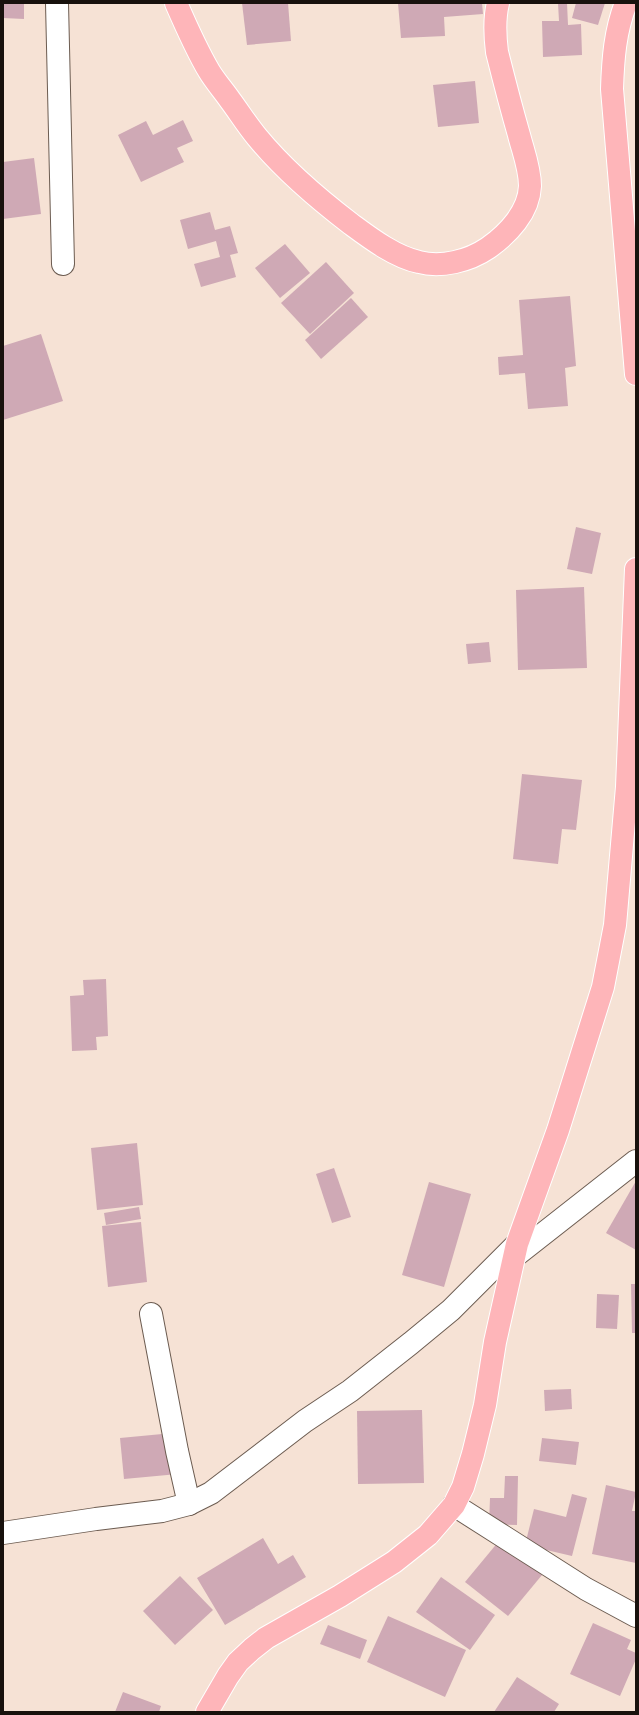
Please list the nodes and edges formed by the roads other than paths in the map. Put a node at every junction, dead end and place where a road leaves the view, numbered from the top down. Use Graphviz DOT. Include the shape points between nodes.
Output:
graph roads {
  1 [pos="57,3"];
  2 [pos="176,3"];
  3 [pos="498,3"];
  4 [pos="626,3"];
  5 [pos="63,264"];
  6 [pos="636,374"];
  7 [pos="636,569"];
  8 [pos="636,1161"];
  9 [pos="516,1250"];
  10 [pos="151,1314"];
  11 [pos="189,1504"];
  12 [pos="454,1505"];
  13 [pos="3,1533"];
  14 [pos="636,1616"];
  15 [pos="207,1712"];
  1 -- 5 [label="street"];
  2 -- 3 [label="main road" via="209,71 257,137 295,176 345,220 386,248 418,262 431,264 469,259 500,240 525,208 529,197 529,173 497,52 495,34"];
  4 -- 6 [label="main road" via="619,20 614,49 612,89"];
  7 -- 9 [label="main road" via="628,787 615,925 603,987 558,1130"];
  8 -- 9 [label="street"];
  9 -- 11 [label="street" via="451,1310 350,1391 305,1421 211,1493"];
  9 -- 12 [label="main road" via="485,1405 463,1487"];
  10 -- 11 [label="street"];
  11 -- 13 [label="street" via="162,1512"];
  12 -- 14 [label="street" via="586,1589"];
  12 -- 15 [label="main road" via="428,1535 394,1562 252,1648 235,1667 210,1703"];
}
